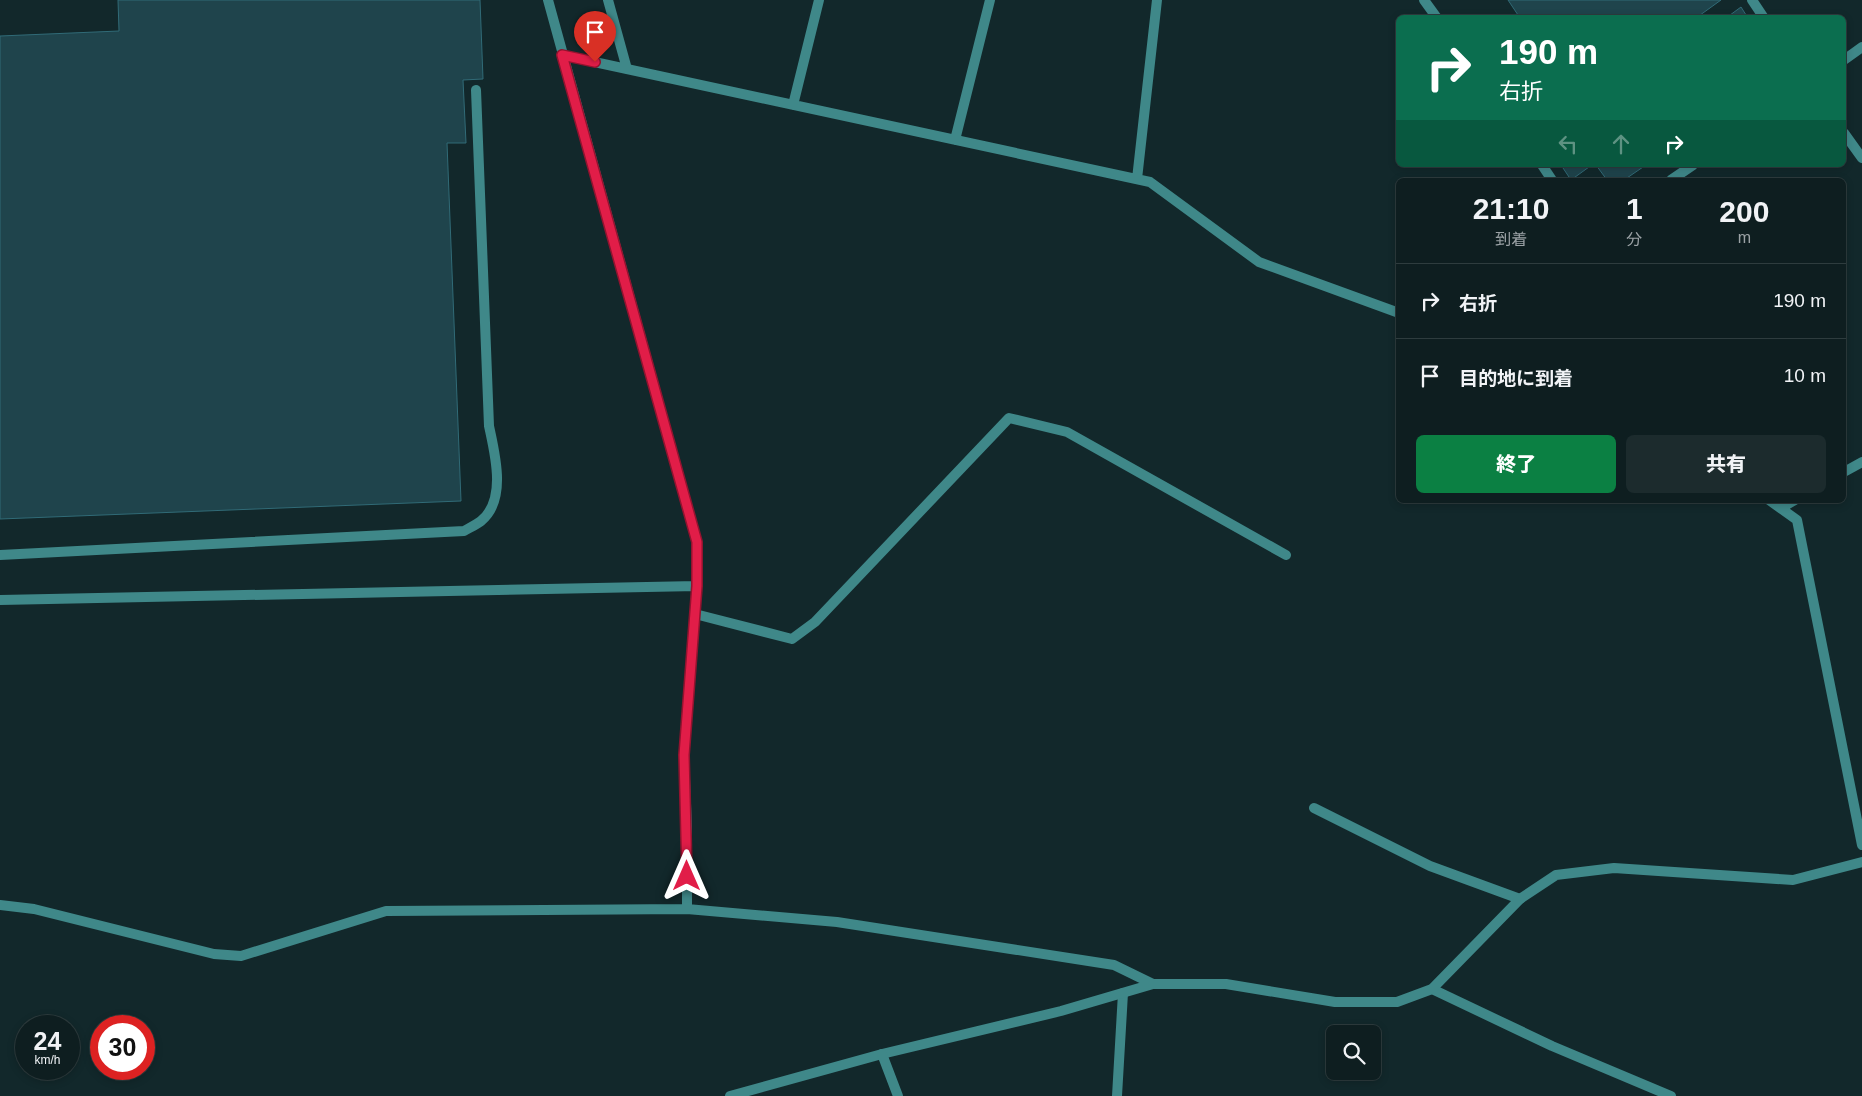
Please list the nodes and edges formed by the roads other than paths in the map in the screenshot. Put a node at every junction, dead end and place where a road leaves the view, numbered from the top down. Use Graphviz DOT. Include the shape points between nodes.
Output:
graph roads {
  1 [pos="548,0"];
  2 [pos="608,0"];
  3 [pos="819,0"];
  4 [pos="990,0"];
  5 [pos="1157,0"];
  6 [pos="1424,0"];
  7 [pos="1752,0"];
  8 [pos="1435,15"];
  9 [pos="1762,15"];
  10 [pos="1862,47"];
  11 [pos="562,55"];
  12 [pos="1846,59"];
  13 [pos="627,69"];
  14 [pos="476,90"];
  15 [pos="792,105"];
  16 [pos="1846,136"];
  17 [pos="955,140"];
  18 [pos="1862,158"];
  19 [pos="1543,167"];
  20 [pos="1690,167"];
  21 [pos="1551,178"];
  22 [pos="1675,178"];
  23 [pos="1136,179"];
  24 [pos="1396,312"];
  25 [pos="1862,462"];
  26 [pos="1846,471"];
  27 [pos="1774,503"];
  28 [pos="1790,503"];
  29 [pos="1781,508"];
  30 [pos="0,555"];
  31 [pos="1286,555"];
  32 [pos="697,586"];
  33 [pos="0,600"];
  34 [pos="695,614"];
  35 [pos="1314,808"];
  36 [pos="1862,845"];
  37 [pos="1862,862"];
  38 [pos="1520,900"];
  39 [pos="0,905"];
  40 [pos="687,910"];
  41 [pos="1153,984"];
  42 [pos="1432,989"];
  43 [pos="1123,993"];
  44 [pos="882,1054"];
  45 [pos="730,1096"];
  46 [pos="898,1096"];
  47 [pos="1117,1096"];
  48 [pos="1670,1096"];
  1 -- 11 [label="street"];
  2 -- 13 [label="street"];
  3 -- 15 [label="street"];
  4 -- 17 [label="street"];
  5 -- 23 [label="street"];
  6 -- 8 [label="street"];
  7 -- 9 [label="street"];
  10 -- 12 [label="street"];
  11 -- 13 [label="street"];
  11 -- 32 [label="street" via="697,542"];
  13 -- 15 [label="street"];
  14 -- 30 [label="street" via="489,426 496,458 496,496 492,509 481,522 464,531"];
  15 -- 17 [label="street"];
  16 -- 18 [label="street"];
  17 -- 23 [label="street"];
  19 -- 21 [label="street"];
  20 -- 22 [label="street"];
  23 -- 24 [label="street" via="1150,182 1259,262"];
  25 -- 26 [label="street"];
  27 -- 29 [label="street"];
  28 -- 29 [label="street"];
  29 -- 36 [label="street" via="1797,520"];
  31 -- 34 [label="street" via="1067,432 1010,418 815,622 792,638"];
  32 -- 33 [label="street"];
  32 -- 34 [label="street"];
  34 -- 40 [label="street" via="684,755"];
  35 -- 38 [label="street" via="1430,866"];
  37 -- 38 [label="street" via="1793,880 1614,868 1556,876"];
  38 -- 42 [label="street"];
  39 -- 40 [label="street" via="34,909 214,954 241,956 386,911"];
  40 -- 41 [label="street" via="837,922 1114,965"];
  41 -- 42 [label="street" via="1226,984 1334,1002 1397,1002"];
  41 -- 43 [label="street"];
  42 -- 48 [label="street" via="1552,1046"];
  43 -- 44 [label="street"];
  43 -- 47 [label="street"];
  44 -- 45 [label="street"];
  44 -- 46 [label="street"];
}
